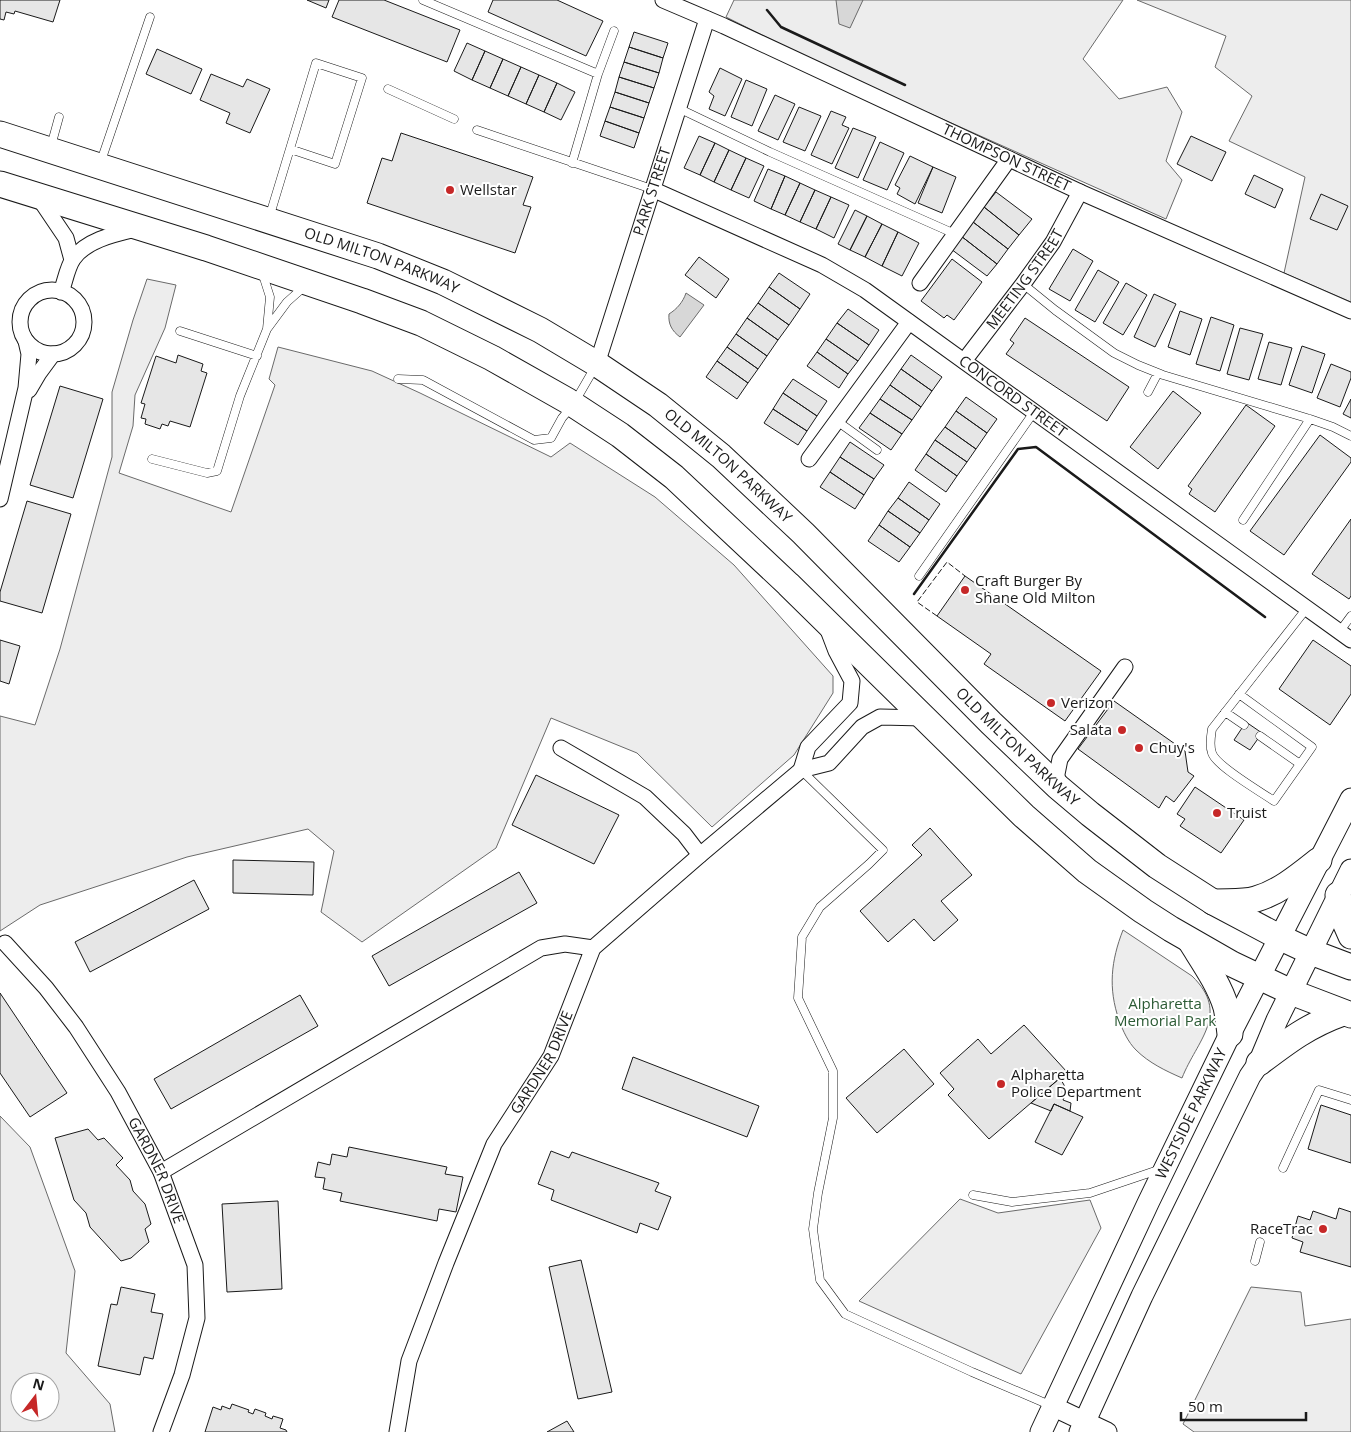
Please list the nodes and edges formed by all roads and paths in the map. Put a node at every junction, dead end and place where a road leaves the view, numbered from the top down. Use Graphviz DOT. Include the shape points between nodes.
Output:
graph roads {
  1 [pos="423,0"];
  2 [pos="663,0"];
  3 [pos="150,17"];
  4 [pos="707,19"];
  5 [pos="614,31"];
  6 [pos="598,74"];
  7 [pos="388,89"];
  8 [pos="678,108"];
  9 [pos="59,117"];
  10 [pos="454,119"];
  11 [pos="477,130"];
  12 [pos="0,134"];
  13 [pos="50,150"];
  14 [pos="290,150"];
  15 [pos="1009,159"];
  16 [pos="572,163"];
  17 [pos="100,166"];
  18 [pos="0,184"];
  19 [pos="652,189"];
  20 [pos="1080,192"];
  21 [pos="39,197"];
  22 [pos="268,220"];
  23 [pos="141,228"];
  24 [pos="955,234"];
  25 [pos="72,260"];
  26 [pos="260,268"];
  27 [pos="308,283"];
  28 [pos="920,283"];
  29 [pos="1023,284"];
  30 [pos="61,292"];
  31 [pos="1351,311"];
  32 [pos="909,322"];
  33 [pos="267,329"];
  34 [pos="180,330"];
  35 [pos="26,341"];
  36 [pos="53,354"];
  37 [pos="257,356"];
  38 [pos="964,362"];
  39 [pos="597,364"];
  40 [pos="1158,373"];
  41 [pos="398,379"];
  42 [pos="1148,392"];
  43 [pos="23,405"];
  44 [pos="573,405"];
  45 [pos="1034,412"];
  46 [pos="1310,418"];
  47 [pos="837,421"];
  48 [pos="1351,436"];
  49 [pos="876,450"];
  50 [pos="5,459"];
  51 [pos="152,459"];
  52 [pos="808,459"];
  53 [pos="0,499"];
  54 [pos="1244,520"];
  55 [pos="919,576"];
  56 [pos="1307,608"];
  57 [pos="1351,616"];
  58 [pos="824,620"];
  59 [pos="1345,636"];
  60 [pos="1125,667"];
  61 [pos="1239,694"];
  62 [pos="1225,712"];
  63 [pos="924,718"];
  64 [pos="1244,725"];
  65 [pos="1260,736"];
  66 [pos="561,748"];
  67 [pos="1028,757"];
  68 [pos="1060,758"];
  69 [pos="1300,764"];
  70 [pos="801,770"];
  71 [pos="1058,787"];
  72 [pos="1351,799"];
  73 [pos="700,855"];
  74 [pos="1319,860"];
  75 [pos="1351,870"];
  76 [pos="1338,895"];
  77 [pos="1213,902"];
  78 [pos="1351,936"];
  79 [pos="1279,937"];
  80 [pos="1190,940"];
  81 [pos="5,944"];
  82 [pos="593,948"];
  83 [pos="1311,952"];
  84 [pos="1351,967"];
  85 [pos="1259,977"];
  86 [pos="1291,992"];
  87 [pos="1347,1014"];
  88 [pos="1230,1034"];
  89 [pos="1259,1063"];
  90 [pos="1351,1100"];
  91 [pos="1165,1168"];
  92 [pos="1284,1168"];
  93 [pos="161,1172"];
  94 [pos="973,1195"];
  95 [pos="1260,1242"];
  96 [pos="1255,1261"];
  97 [pos="1052,1406"];
  98 [pos="1082,1427"];
  99 [pos="161,1432"];
  100 [pos="396,1432"];
  101 [pos="1041,1432"];
  102 [pos="1107,1432"];
  1 -- 6 [label="lane"];
  2 -- 4 [label="street, THOMPSON STREET"];
  3 -- 17 [label="lane"];
  4 -- 8 [label="street, PARK STREET"];
  4 -- 15 [label="street, THOMPSON STREET"];
  5 -- 6 [label="lane"];
  6 -- 16 [label="lane"];
  7 -- 10 [label="lane"];
  8 -- 19 [label="street, PARK STREET"];
  8 -- 24 [label="lane"];
  9 -- 13 [label="lane"];
  11 -- 16 [label="lane"];
  12 -- 13 [label="highway, OLD MILTON PARKWAY"];
  13 -- 17 [label="highway, OLD MILTON PARKWAY"];
  14 -- 14 [label="lane" via="316,63 362,78 335,164"];
  14 -- 22 [label="lane"];
  15 -- 20 [label="street, THOMPSON STREET"];
  15 -- 24 [label="street"];
  16 -- 19 [label="lane"];
  17 -- 22 [label="highway, OLD MILTON PARKWAY"];
  18 -- 21 [label="highway"];
  19 -- 32 [label="street, CONCORD STREET" via="822,265 865,290"];
  19 -- 39 [label="street, PARK STREET"];
  20 -- 29 [label="street, MEETING STREET" via="1053,242"];
  20 -- 31 [label="street, THOMPSON STREET"];
  21 -- 23 [label="highway"];
  21 -- 25 [label="street" via="66,238"];
  22 -- 39 [label="highway, OLD MILTON PARKWAY" via="378,256 443,282 540,330"];
  23 -- 25 [label="street" via="90,245"];
  23 -- 26 [label="highway"];
  24 -- 28 [label="street"];
  25 -- 30 [label="street"];
  26 -- 27 [label="highway"];
  26 -- 33 [label="lane" via="270,297"];
  27 -- 33 [label="lane"];
  27 -- 44 [label="highway" via="422,323 492,358"];
  29 -- 38 [label="street, MEETING STREET"];
  29 -- 40 [label="lane" via="1114,352"];
  30 -- 35 [label="street" via="41,292 26,304 20,322"];
  30 -- 36 [label="street" via="77,303 84,321 78,340 72,347"];
  32 -- 38 [label="street, CONCORD STREET"];
  32 -- 47 [label="street"];
  33 -- 37 [label="lane"];
  34 -- 37 [label="lane"];
  35 -- 36 [label="street" via="38,351"];
  35 -- 43 [label="street" via="29,370"];
  36 -- 43 [label="street" via="37,376"];
  37 -- 51 [label="lane" via="240,396 217,471 207,473"];
  38 -- 45 [label="street, CONCORD STREET"];
  39 -- 44 [label="lane"];
  39 -- 67 [label="highway, OLD MILTON PARKWAY" via="658,405 721,456"];
  40 -- 42 [label="lane"];
  40 -- 46 [label="lane"];
  41 -- 44 [label="lane" via="423,380 534,440 551,438"];
  43 -- 50 [label="street"];
  44 -- 58 [label="highway" via="620,435 674,477"];
  45 -- 55 [label="lane"];
  45 -- 56 [label="street, CONCORD STREET"];
  46 -- 48 [label="lane"];
  46 -- 54 [label="lane"];
  47 -- 49 [label="lane"];
  47 -- 52 [label="street"];
  50 -- 53 [label="street"];
  56 -- 59 [label="street, CONCORD STREET"];
  56 -- 61 [label="lane"];
  57 -- 59 [label="lane"];
  58 -- 63 [label="highway"];
  58 -- 70 [label="street" via="852,681 850,703 808,747"];
  60 -- 68 [label="street"];
  61 -- 62 [label="lane"];
  61 -- 69 [label="lane" via="1312,746"];
  62 -- 64 [label="lane"];
  62 -- 69 [label="lane" via="1212,729 1210,741 1212,753 1220,764 1274,801"];
  63 -- 70 [label="street, GARDNER DRIVE" via="880,717 862,728 829,764"];
  63 -- 80 [label="highway" via="1024,816 1087,870"];
  65 -- 69 [label="lane"];
  66 -- 73 [label="street" via="645,797 684,834"];
  67 -- 68 [label="street"];
  67 -- 71 [label="highway, OLD MILTON PARKWAY"];
  68 -- 71 [label="street"];
  70 -- 73 [label="street, GARDNER DRIVE"];
  70 -- 97 [label="lane" via="882,850 820,906 802,937 798,998 833,1071 833,1118 813,1228 820,1280 845,1314"];
  71 -- 77 [label="highway, OLD MILTON PARKWAY" via="1122,840"];
  72 -- 74 [label="main road, WESTSIDE PARKWAY"];
  73 -- 82 [label="street, GARDNER DRIVE"];
  74 -- 77 [label="highway" via="1271,894 1255,899"];
  74 -- 79 [label="main road, WESTSIDE PARKWAY"];
  75 -- 76 [label="main road"];
  76 -- 78 [label="highway"];
  76 -- 83 [label="main road"];
  77 -- 79 [label="highway, OLD MILTON PARKWAY"];
  79 -- 83 [label="highway, OLD MILTON PARKWAY"];
  79 -- 85 [label="main road, WESTSIDE PARKWAY"];
  80 -- 85 [label="highway"];
  80 -- 88 [label="highway" via="1223,999"];
  81 -- 93 [label="street, GARDNER DRIVE" via="76,1026 118,1092"];
  82 -- 93 [label="street" via="565,944 541,948"];
  82 -- 100 [label="street, GARDNER DRIVE" via="551,1056 494,1144 409,1361"];
  83 -- 84 [label="highway, OLD MILTON PARKWAY"];
  83 -- 86 [label="main road"];
  85 -- 86 [label="highway"];
  85 -- 88 [label="main road, WESTSIDE PARKWAY"];
  86 -- 87 [label="highway"];
  86 -- 89 [label="main road"];
  87 -- 89 [label="highway" via="1302,1031"];
  88 -- 91 [label="main road, WESTSIDE PARKWAY"];
  89 -- 98 [label="main road" via="1154,1271"];
  90 -- 92 [label="lane" via="1319,1090"];
  91 -- 94 [label="lane" via="1090,1193 1012,1202"];
  91 -- 97 [label="main road, WESTSIDE PARKWAY"];
  93 -- 99 [label="street, GARDNER DRIVE" via="195,1265 197,1318 182,1375"];
  95 -- 96 [label="lane"];
  97 -- 98 [label="street"];
  97 -- 101 [label="main road, WESTSIDE PARKWAY"];
  98 -- 102 [label="street"];
}
